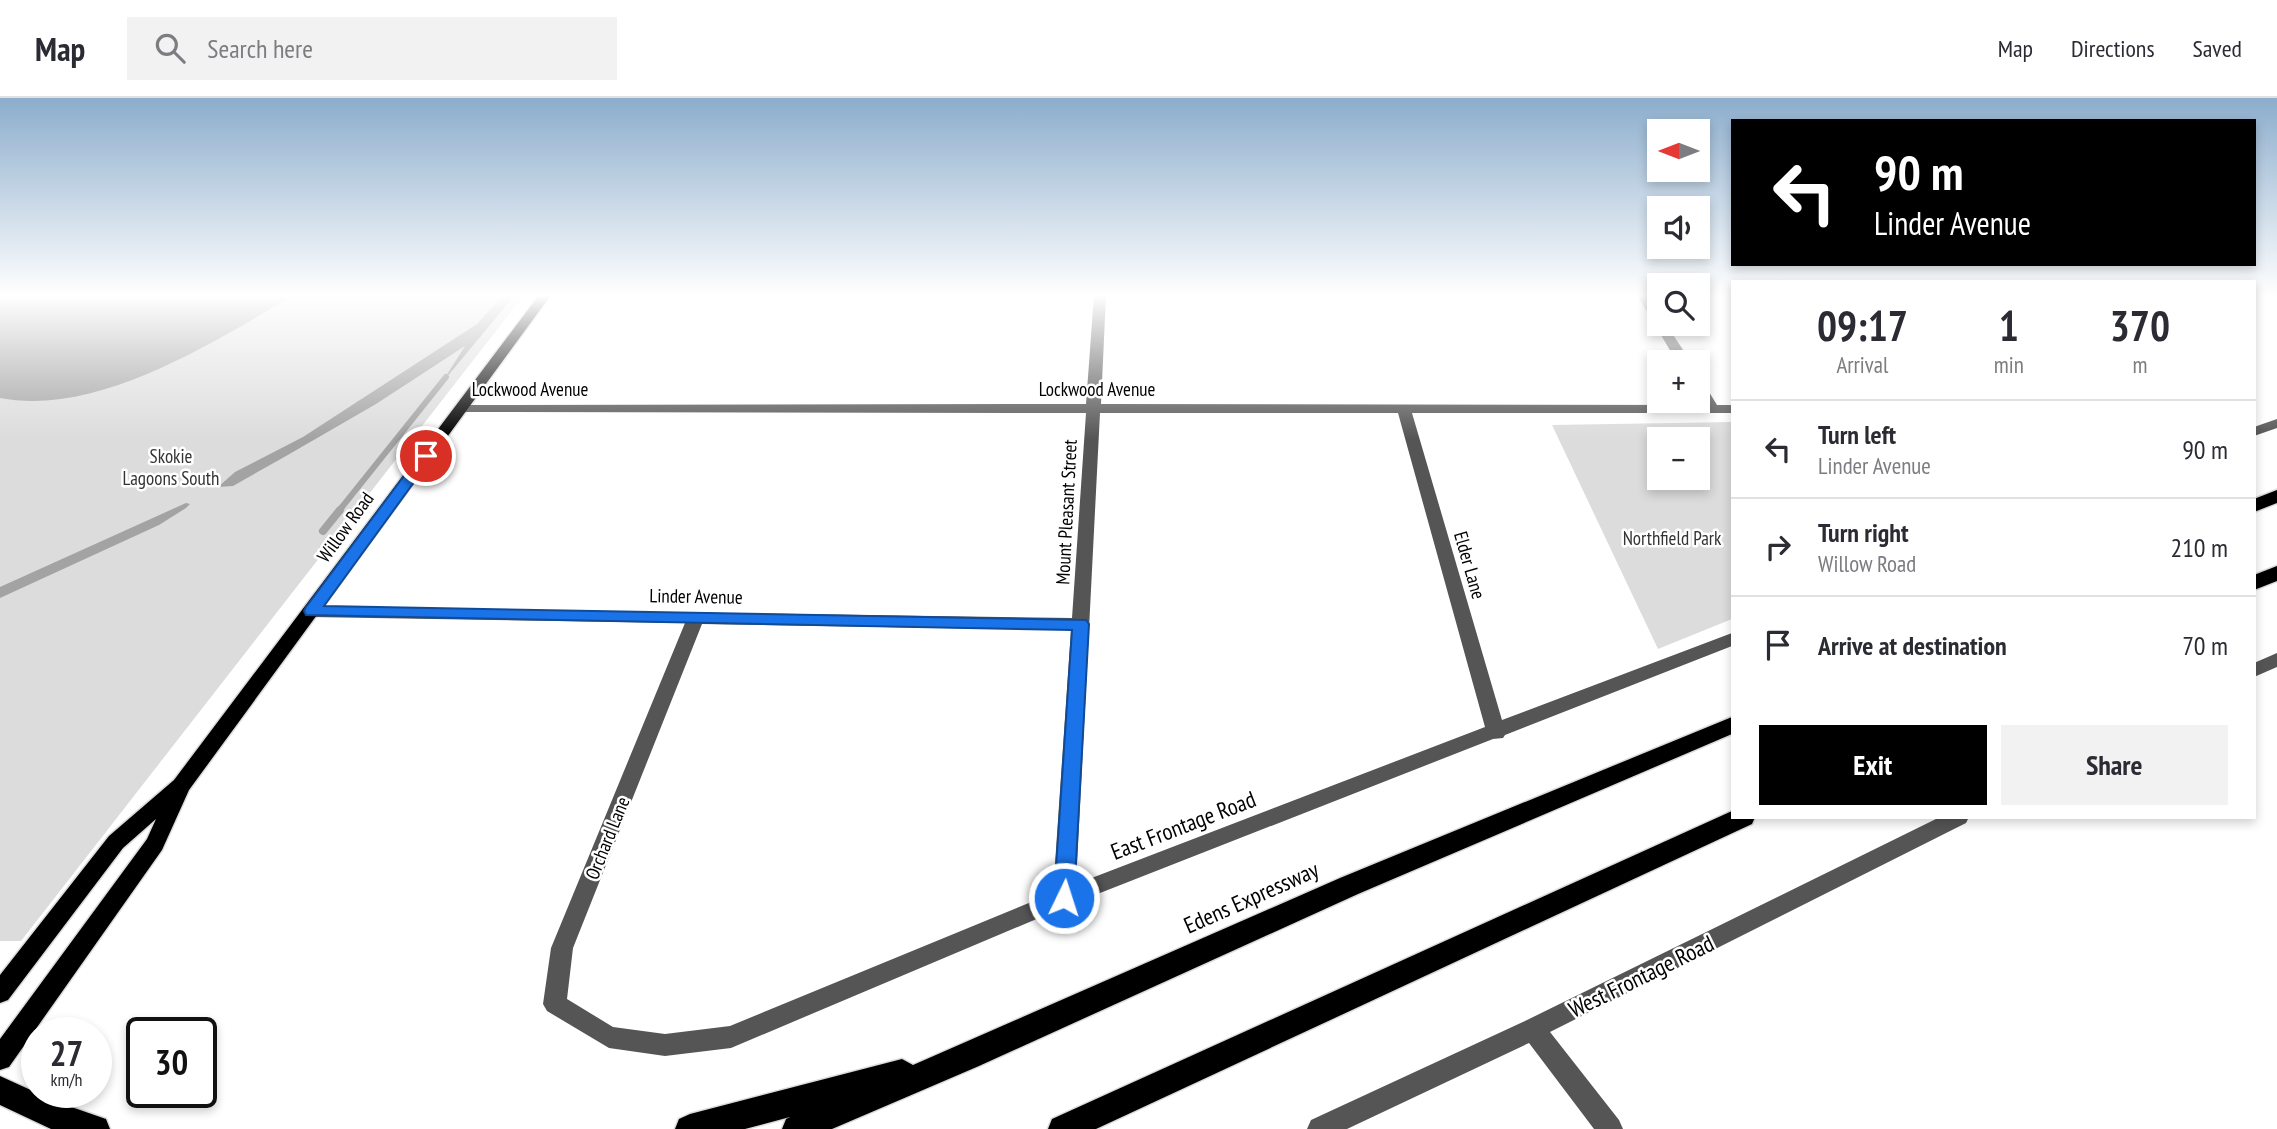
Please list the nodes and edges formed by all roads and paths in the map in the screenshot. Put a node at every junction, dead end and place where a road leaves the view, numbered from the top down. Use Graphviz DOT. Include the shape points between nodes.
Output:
graph roads {
  1 [pos="510,343"];
  2 [pos="1097,343"];
  3 [pos="1710,406"];
  4 [pos="462,408"];
  5 [pos="1093,409"];
  6 [pos="1404,409"];
  7 [pos="1712,409"];
  8 [pos="1731,409"];
  9 [pos="2277,423"];
  10 [pos="2256,431"];
  11 [pos="2277,496"];
  12 [pos="2256,505"];
  13 [pos="2277,573"];
  14 [pos="2256,582"];
  15 [pos="312,611"];
  16 [pos="696,617"];
  17 [pos="1081,624"];
  18 [pos="1731,639"];
  19 [pos="2277,659"];
  20 [pos="2256,670"];
  21 [pos="1731,725"];
  22 [pos="1496,733"];
  23 [pos="181,785"];
  24 [pos="1739,819"];
  25 [pos="1955,819"];
  26 [pos="1064,898"];
  27 [pos="0,993"];
  28 [pos="1533,1029"];
  29 [pos="609,1037"];
  30 [pos="969,1056"];
  31 [pos="0,1059"];
  32 [pos="0,1090"];
  33 [pos="95,1129"];
  34 [pos="690,1129"];
  35 [pos="797,1129"];
  36 [pos="1063,1129"];
  37 [pos="1320,1129"];
  38 [pos="1610,1129"];
  1 -- 4 [label="main road, Willow Road"];
  2 -- 5 [label="street, Mount Pleasant Street"];
  3 -- 7 [label="street"];
  4 -- 5 [label="street, Lockwood Avenue"];
  4 -- 15 [label="main road, Willow Road"];
  5 -- 6 [label="street, Lockwood Avenue"];
  5 -- 17 [label="street, Mount Pleasant Street"];
  6 -- 7 [label="street, Lockwood Avenue"];
  6 -- 22 [label="street, Elder Lane"];
  7 -- 8 [label="street, Lockwood Avenue"];
  9 -- 10 [label="street"];
  11 -- 12 [label="highway"];
  13 -- 14 [label="highway"];
  15 -- 16 [label="street, Linder Avenue"];
  15 -- 23 [label="main road, Willow Road"];
  16 -- 17 [label="street, Linder Avenue"];
  16 -- 29 [label="street, Orchard Lane" via="562,948 555,1004"];
  17 -- 26 [label="street, Mount Pleasant Street"];
  18 -- 22 [label="street, East Frontage Road"];
  19 -- 20 [label="street"];
  21 -- 30 [label="highway, Edens Expressway" via="1349,886"];
  22 -- 26 [label="street, East Frontage Road"];
  23 -- 27 [label="main road, Willow Road" via="116,842"];
  23 -- 31 [label="main road, Willow Road" via="155,845"];
  24 -- 36 [label="highway"];
  25 -- 28 [label="street, West Frontage Road"];
  26 -- 29 [label="street, East Frontage Road" via="731,1037 665,1045"];
  28 -- 37 [label="street, West Frontage Road"];
  28 -- 38 [label="street"];
  30 -- 34 [label="highway"];
  30 -- 35 [label="highway, Edens Expressway"];
  32 -- 33 [label="highway"];
}
